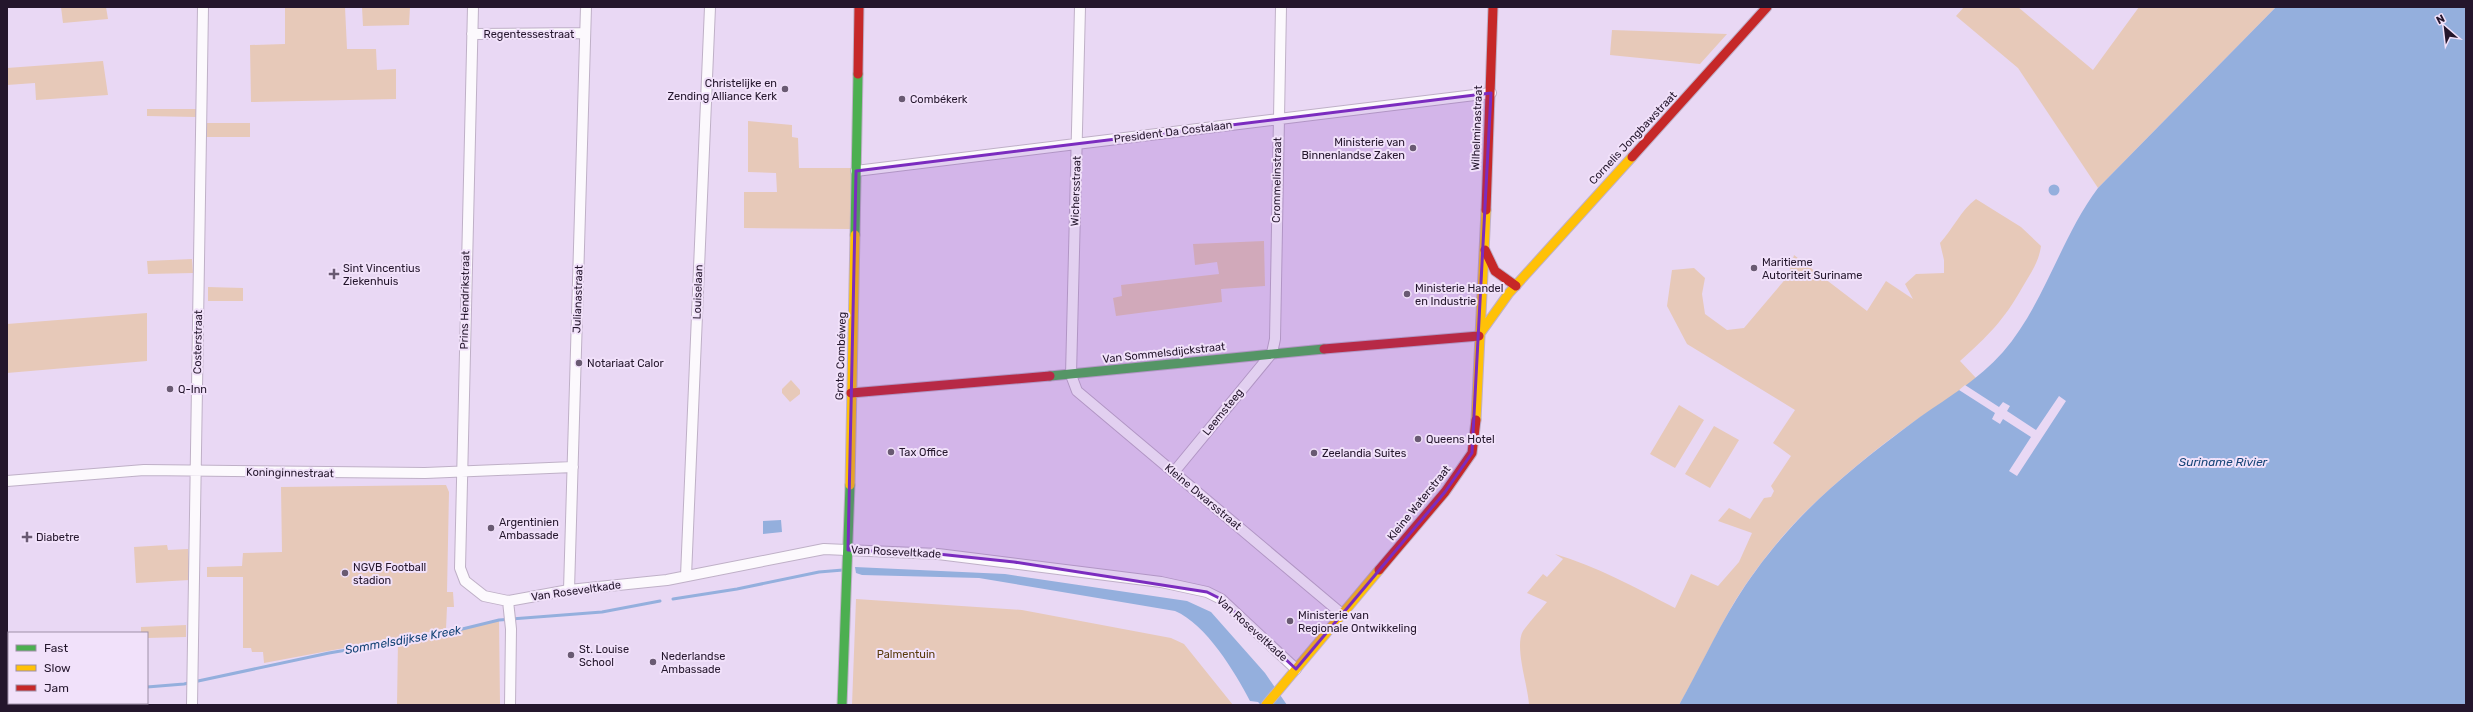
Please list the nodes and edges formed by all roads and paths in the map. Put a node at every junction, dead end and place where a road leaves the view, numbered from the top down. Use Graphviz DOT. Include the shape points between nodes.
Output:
graph roads {
  1 [pos="203,7"];
  2 [pos="473,7"];
  3 [pos="586,7"];
  4 [pos="710,7"];
  5 [pos="859,7"];
  6 [pos="1080,7"];
  7 [pos="1281,7"];
  8 [pos="1493,7"];
  9 [pos="1767,7"];
  10 [pos="585,33"];
  11 [pos="472,34"];
  12 [pos="1491,93"];
  13 [pos="1278,118"];
  14 [pos="1077,145"];
  15 [pos="856,171"];
  16 [pos="1485,250"];
  17 [pos="1483,263"];
  18 [pos="1534,266"];
  19 [pos="1496,271"];
  20 [pos="1516,286"];
  21 [pos="1509,293"];
  22 [pos="1479,336"];
  23 [pos="1272,353"];
  24 [pos="1071,375"];
  25 [pos="851,393"];
  26 [pos="573,467"];
  27 [pos="195,471"];
  28 [pos="460,471"];
  29 [pos="1174,472"];
  30 [pos="7,481"];
  31 [pos="847,554"];
  32 [pos="686,576"];
  33 [pos="472,588"];
  34 [pos="569,590"];
  35 [pos="509,604"];
  36 [pos="1342,614"];
  37 [pos="1296,668"];
  38 [pos="192,705"];
  39 [pos="510,705"];
  40 [pos="842,705"];
  41 [pos="1266,705"];
  1 -- 27 [label="street, Costerstraat"];
  2 -- 11 [label="street, Prins Hendrikstraat"];
  3 -- 10 [label="street, Julianastraat"];
  4 -- 32 [label="street, Louiselaan"];
  5 -- 15 [label="street, Grote Combéweg"];
  6 -- 14 [label="street, Wichersstraat"];
  7 -- 13 [label="street, Crommelinstraat"];
  8 -- 12 [label="street, Wilhelminastraat"];
  9 -- 18 [label="street, Cornelis Jongbawstraat"];
  10 -- 11 [label="street, Regentessestraat"];
  10 -- 26 [label="street, Julianastraat"];
  11 -- 28 [label="street, Prins Hendrikstraat"];
  12 -- 13 [label="street, President Da Costalaan"];
  12 -- 16 [label="street, Wilhelminastraat"];
  13 -- 14 [label="street, President Da Costalaan"];
  13 -- 23 [label="street, Crommelinstraat" via="1275,339"];
  14 -- 15 [label="street, President Da Costalaan"];
  14 -- 24 [label="street, Wichersstraat"];
  15 -- 25 [label="street, Grote Combéweg"];
  16 -- 17 [label="street, Wilhelminastraat"];
  16 -- 19 [label="street, Wilhelminastraat"];
  17 -- 21 [label="street" via="1492,277"];
  17 -- 22 [label="street, Kleine Waterstraat"];
  18 -- 19 [label="street" via="1515,272"];
  18 -- 20 [label="street, Cornelis Jongbawstraat"];
  19 -- 20 [label="street, Wilhelminastraat"];
  20 -- 21 [label="street"];
  21 -- 22 [label="street"];
  22 -- 23 [label="street, Van Sommelsdijckstraat"];
  22 -- 36 [label="street, Kleine Waterstraat" via="1476,439 1472,453 1445,492"];
  23 -- 24 [label="street, Van Sommelsdijckstraat"];
  23 -- 29 [label="street, Leemsteeg"];
  24 -- 25 [label="street, Van Sommelsdijckstraat"];
  24 -- 29 [label="street, Kleine Dwarsstraat" via="1077,391"];
  25 -- 31 [label="street, Grote Combéweg"];
  26 -- 28 [label="street, Koninginnestraat"];
  26 -- 34 [label="street, Julianastraat"];
  27 -- 28 [label="street, Koninginnestraat"];
  27 -- 30 [label="street, Koninginnestraat" via="144,470"];
  27 -- 38 [label="street, Costerstraat"];
  28 -- 33 [label="street, Prins Hendrikstraat" via="460,568 465,581"];
  29 -- 36 [label="street, Kleine Dwarsstraat"];
  31 -- 32 [label="street, Van Roseveltkade" via="824,549"];
  31 -- 37 [label="street, Van Roseveltkade" via="938,554 1006,561 1161,582 1207,592 1221,599"];
  31 -- 40 [label="street, Grote Combéweg"];
  32 -- 34 [label="street, Van Roseveltkade"];
  33 -- 35 [label="street, Van Roseveltkade" via="484,596"];
  34 -- 35 [label="street, Van Roseveltkade"];
  35 -- 39 [label="street"];
  36 -- 37 [label="street, Kleine Waterstraat"];
  37 -- 41 [label="street, Kleine Waterstraat"];
}
